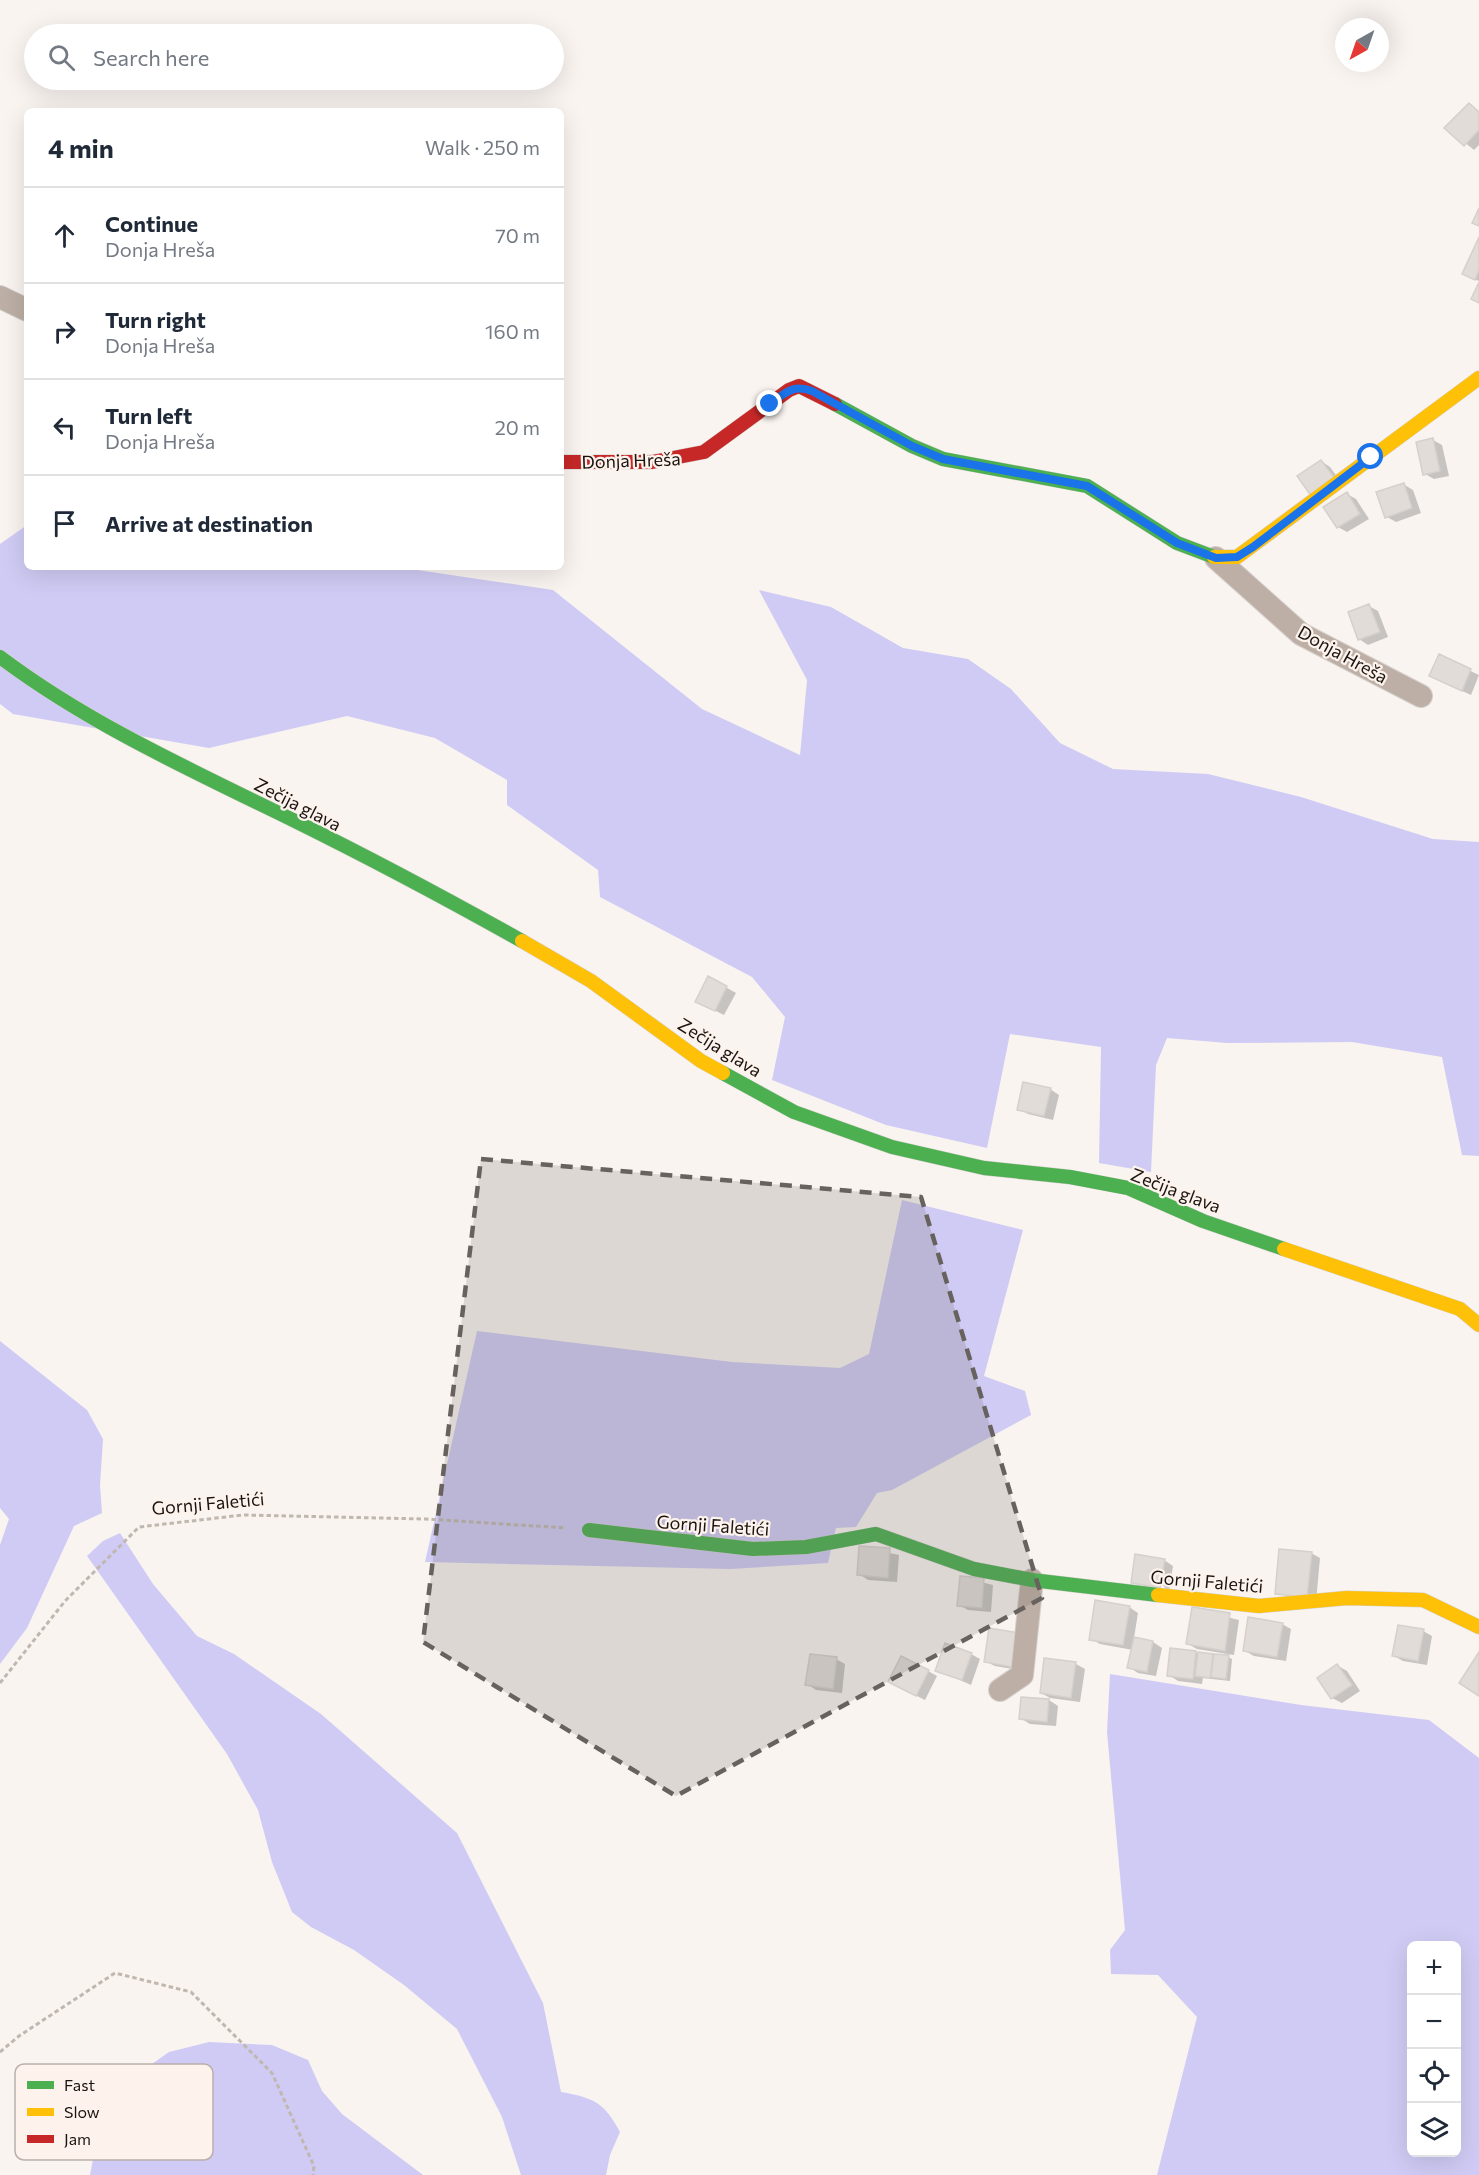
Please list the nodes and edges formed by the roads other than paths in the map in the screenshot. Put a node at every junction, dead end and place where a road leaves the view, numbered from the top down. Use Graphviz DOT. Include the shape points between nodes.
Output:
graph roads {
  1 [pos="0,297"];
  2 [pos="24,309"];
  3 [pos="1479,378"];
  4 [pos="564,462"];
  5 [pos="1216,558"];
  6 [pos="0,657"];
  7 [pos="1421,696"];
  8 [pos="1479,1325"];
  9 [pos="589,1530"];
  10 [pos="1032,1580"];
  11 [pos="1479,1627"];
  12 [pos="1000,1690"];
  1 -- 2 [label="street"];
  3 -- 5 [label="street" via="1253,547 1237,557"];
  4 -- 5 [label="street, Donja Hreša" via="688,458 704,452 799,386 943,459 1087,486 1177,543"];
  5 -- 7 [label="street, Donja Hreša" via="1301,634"];
  6 -- 8 [label="street, Zečija glava" via="36,684 168,759 319,834 560,963 701,1061 794,1112 892,1147 984,1168 1128,1188 1203,1221 1460,1310"];
  9 -- 10 [label="street, Gornji Faletići" via="753,1549 806,1546 876,1534 974,1569"];
  10 -- 11 [label="street, Gornji Faletići" via="1231,1605 1347,1598 1423,1600"];
  10 -- 12 [label="street" via="1022,1675"];
}
